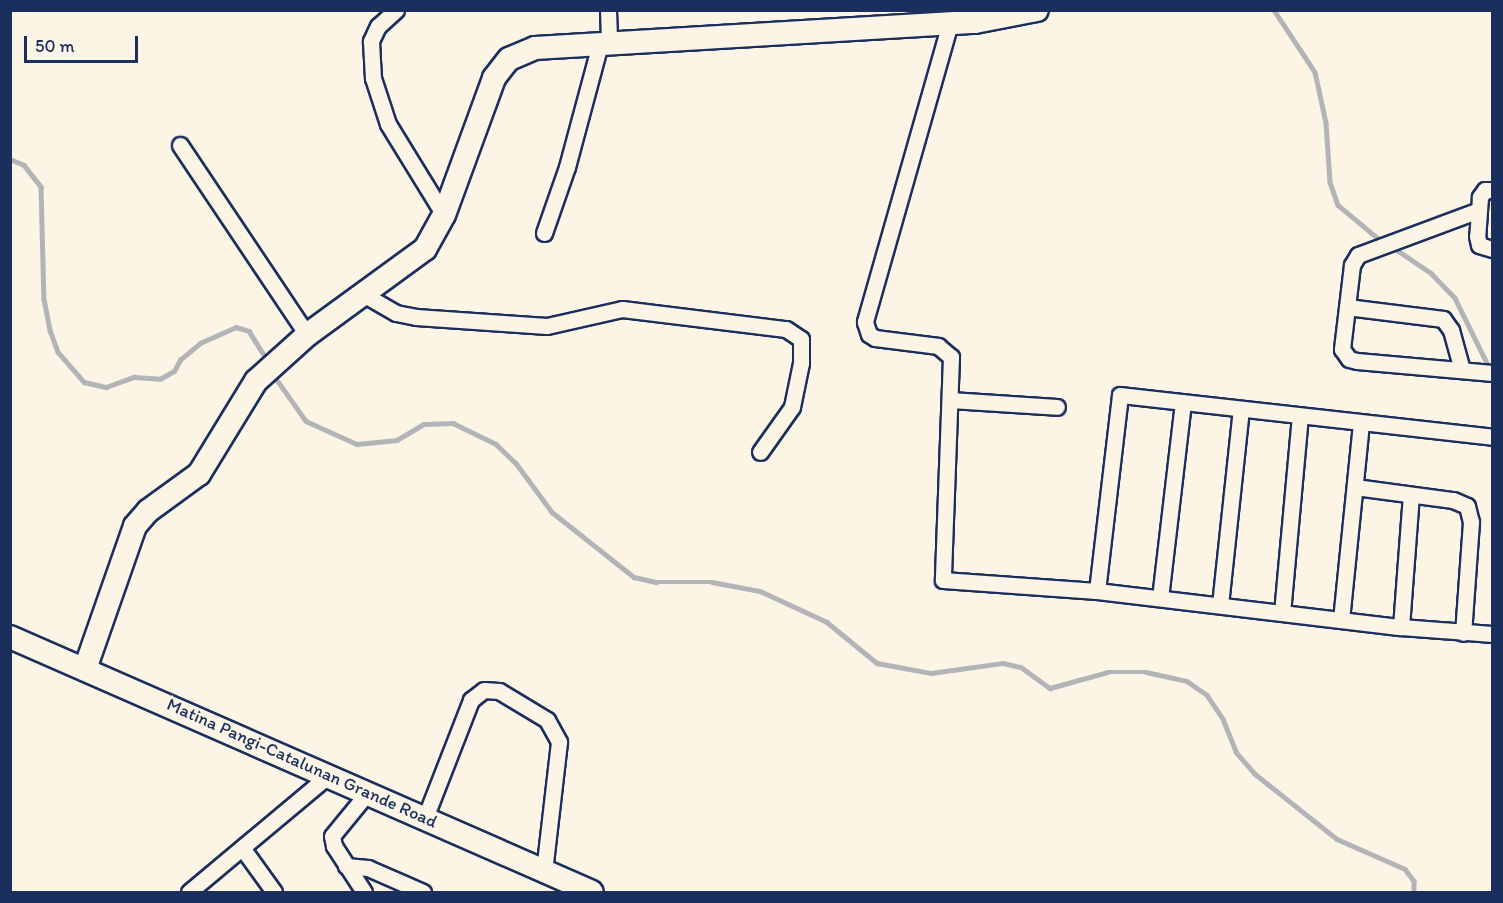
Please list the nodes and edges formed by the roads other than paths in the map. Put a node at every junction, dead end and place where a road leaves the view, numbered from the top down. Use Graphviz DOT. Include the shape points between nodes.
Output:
graph roads {
  1 [pos="396,10"];
  2 [pos="608,10"];
  3 [pos="1037,10"];
  4 [pos="950,23"];
  5 [pos="604,44"];
  6 [pos="180,145"];
  7 [pos="1492,190"];
  8 [pos="1479,210"];
  9 [pos="444,215"];
  10 [pos="544,233"];
  11 [pos="1492,249"];
  12 [pos="363,294"];
  13 [pos="1347,307"];
  14 [pos="307,335"];
  15 [pos="1462,370"];
  16 [pos="1492,373"];
  17 [pos="950,400"];
  18 [pos="1183,402"];
  19 [pos="1057,407"];
  20 [pos="1241,409"];
  21 [pos="1300,416"];
  22 [pos="1361,423"];
  23 [pos="1492,437"];
  24 [pos="760,452"];
  25 [pos="1355,487"];
  26 [pos="1411,495"];
  27 [pos="1097,591"];
  28 [pos="1160,598"];
  29 [pos="1220,605"];
  30 [pos="1282,612"];
  31 [pos="1341,620"];
  32 [pos="1401,627"];
  33 [pos="1462,633"];
  34 [pos="1492,634"];
  35 [pos="10,637"];
  36 [pos="85,669"];
  37 [pos="329,775"];
  38 [pos="368,792"];
  39 [pos="425,818"];
  40 [pos="243,849"];
  41 [pos="346,866"];
  42 [pos="544,871"];
  43 [pos="189,892"];
  44 [pos="274,892"];
  45 [pos="364,892"];
  46 [pos="423,892"];
  47 [pos="592,892"];
  1 -- 9 [label="street" via="378,26 371,41 373,78 388,124"];
  2 -- 5 [label="street"];
  3 -- 4 [label="street"];
  4 -- 5 [label="street"];
  4 -- 17 [label="street" via="866,322 869,334 875,338 948,351"];
  5 -- 9 [label="street" via="535,48 520,52 502,67 494,78"];
  5 -- 10 [label="street"];
  6 -- 14 [label="street"];
  7 -- 8 [label="street" via="1482,192"];
  8 -- 11 [label="street" via="1477,241"];
  8 -- 13 [label="street" via="1363,251 1352,265"];
  9 -- 12 [label="street" via="425,249"];
  12 -- 14 [label="street"];
  12 -- 24 [label="street" via="396,313 416,317 547,326 622,309 786,329 801,339 801,363 792,407"];
  13 -- 15 [label="street" via="1443,319 1451,330"];
  13 -- 15 [label="street" via="1342,349 1349,359"];
  14 -- 36 [label="street" via="256,381 199,474 148,511 135,526"];
  15 -- 16 [label="street"];
  17 -- 19 [label="street"];
  17 -- 27 [label="street" via="943,580"];
  18 -- 20 [label="street"];
  18 -- 27 [label="street" via="1120,395"];
  18 -- 28 [label="street"];
  20 -- 21 [label="street"];
  20 -- 29 [label="street"];
  21 -- 22 [label="street"];
  21 -- 30 [label="street"];
  22 -- 23 [label="street"];
  22 -- 25 [label="street"];
  25 -- 26 [label="street"];
  25 -- 31 [label="street"];
  26 -- 32 [label="street"];
  26 -- 33 [label="street" via="1460,502 1470,512"];
  27 -- 28 [label="street"];
  28 -- 29 [label="street"];
  29 -- 30 [label="street"];
  30 -- 31 [label="street"];
  31 -- 32 [label="street"];
  32 -- 33 [label="street"];
  33 -- 34 [label="street"];
  35 -- 36 [label="street, Matina Pangi-Catalunan Grande Road"];
  36 -- 37 [label="street, Matina Pangi-Catalunan Grande Road"];
  37 -- 38 [label="street, Matina Pangi-Catalunan Grande Road"];
  37 -- 40 [label="street"];
  38 -- 39 [label="street, Matina Pangi-Catalunan Grande Road"];
  38 -- 41 [label="street" via="332,836"];
  39 -- 42 [label="street, Matina Pangi-Catalunan Grande Road"];
  39 -- 42 [label="street" via="471,700 484,690 499,691 547,720 559,742"];
  40 -- 43 [label="street"];
  40 -- 44 [label="street"];
  41 -- 45 [label="street"];
  41 -- 46 [label="street" via="368,868"];
  42 -- 47 [label="street, Matina Pangi-Catalunan Grande Road"];
}
